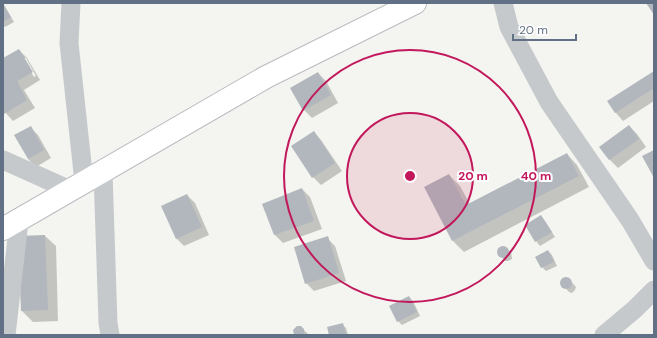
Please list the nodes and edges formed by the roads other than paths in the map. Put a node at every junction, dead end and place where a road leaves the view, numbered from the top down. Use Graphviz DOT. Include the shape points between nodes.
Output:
graph roads {
  1 [pos="71,3"];
  2 [pos="415,3"];
  3 [pos="504,3"];
  4 [pos="3,160"];
  5 [pos="86,181"];
  6 [pos="11,225"];
  7 [pos="654,261"];
  8 [pos="654,290"];
  9 [pos="6,335"];
  10 [pos="110,335"];
  11 [pos="604,335"];
  1 -- 5 [label="street" via="69,43"];
  2 -- 5 [label="main road" via="266,77"];
  3 -- 7 [label="street" via="509,27 549,102 630,220"];
  4 -- 5 [label="street"];
  5 -- 6 [label="main road"];
  5 -- 10 [label="street"];
  6 -- 9 [label="street"];
  8 -- 11 [label="street"];
}
